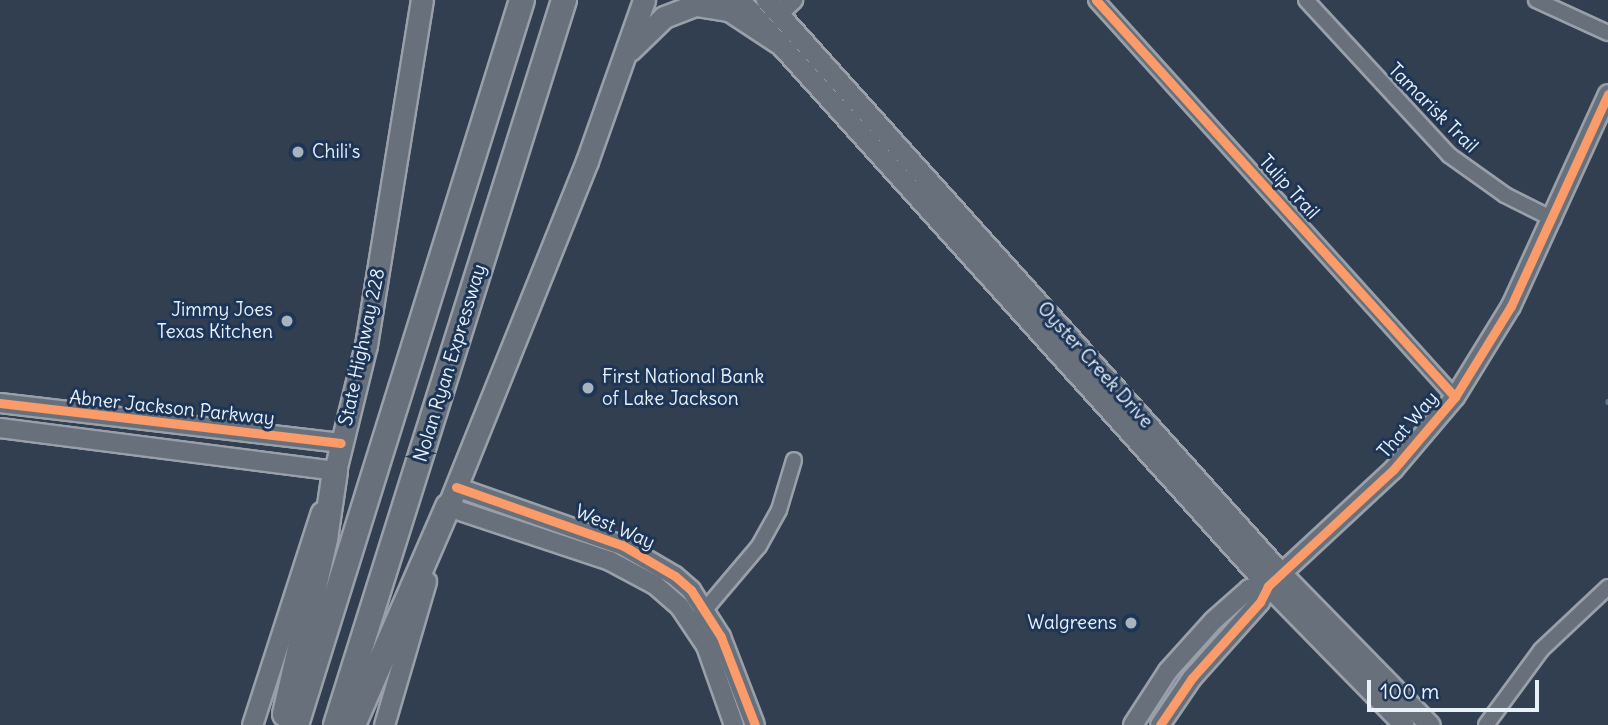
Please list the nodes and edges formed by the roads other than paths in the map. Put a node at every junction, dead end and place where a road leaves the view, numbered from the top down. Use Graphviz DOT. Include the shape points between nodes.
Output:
graph roads {
  1 [pos="422,0"];
  2 [pos="522,0"];
  3 [pos="564,0"];
  4 [pos="644,0"];
  5 [pos="740,0"];
  6 [pos="793,0"];
  7 [pos="1096,0"];
  8 [pos="1306,0"];
  9 [pos="1536,0"];
  10 [pos="772,7"];
  11 [pos="1608,33"];
  12 [pos="779,43"];
  13 [pos="628,52"];
  14 [pos="1608,94"];
  15 [pos="1553,219"];
  16 [pos="1455,397"];
  17 [pos="0,404"];
  18 [pos="50,412"];
  19 [pos="0,428"];
  20 [pos="48,436"];
  21 [pos="293,438"];
  22 [pos="341,443"];
  23 [pos="794,460"];
  24 [pos="292,465"];
  25 [pos="335,471"];
  26 [pos="452,497"];
  27 [pos="536,515"];
  28 [pos="529,533"];
  29 [pos="642,555"];
  30 [pos="631,571"];
  31 [pos="1275,580"];
  32 [pos="1608,587"];
  33 [pos="706,610"];
  34 [pos="693,624"];
  35 [pos="1168,671"];
  36 [pos="730,678"];
  37 [pos="1192,678"];
  38 [pos="252,725"];
  39 [pos="283,725"];
  40 [pos="296,725"];
  41 [pos="336,725"];
  42 [pos="353,725"];
  43 [pos="384,725"];
  44 [pos="734,725"];
  45 [pos="755,725"];
  46 [pos="1133,725"];
  47 [pos="1160,725"];
  48 [pos="1404,725"];
  49 [pos="1430,725"];
  50 [pos="1486,725"];
  1 -- 22 [label="main road, State Highway 228" via="366,345"];
  2 -- 40 [label="highway, Nolan Ryan Expressway"];
  3 -- 41 [label="highway, Nolan Ryan Expressway"];
  4 -- 13 [label="main road"];
  5 -- 12 [label="main road, Oyster Creek Drive"];
  6 -- 10 [label="street"];
  7 -- 16 [label="street, Tulip Trail"];
  8 -- 15 [label="street, Tamarisk Trail" via="1449,155 1505,194"];
  9 -- 11 [label="street"];
  10 -- 31 [label="main road, Oyster Creek Drive"];
  12 -- 13 [label="main road" via="729,10 696,5 664,17"];
  12 -- 31 [label="main road, Oyster Creek Drive"];
  13 -- 26 [label="main road"];
  14 -- 15 [label="street, That Way"];
  15 -- 16 [label="street, That Way" via="1511,306"];
  16 -- 31 [label="street, That Way" via="1393,470"];
  17 -- 18 [label="street, Abner Jackson Parkway"];
  18 -- 20 [label="street"];
  18 -- 21 [label="street, Abner Jackson Parkway"];
  19 -- 20 [label="street"];
  20 -- 24 [label="street"];
  21 -- 22 [label="street, Abner Jackson Parkway"];
  21 -- 24 [label="street" via="302,453"];
  22 -- 25 [label="main road, State Highway 228"];
  23 -- 33 [label="street" via="770,528"];
  24 -- 25 [label="street"];
  25 -- 38 [label="main road, State Highway 228"];
  25 -- 39 [label="highway" via="325,539"];
  26 -- 27 [label="street, West Way"];
  26 -- 28 [label="street, West Way"];
  26 -- 42 [label="highway"];
  26 -- 43 [label="main road"];
  27 -- 28 [label="street"];
  27 -- 29 [label="street, West Way"];
  28 -- 30 [label="street, West Way"];
  29 -- 30 [label="street"];
  29 -- 33 [label="street, West Way" via="691,590"];
  30 -- 34 [label="street, West Way" via="666,593"];
  31 -- 35 [label="street, That Way" via="1249,589"];
  31 -- 37 [label="street, That Way"];
  31 -- 48 [label="main road, Oyster Creek Drive"];
  31 -- 49 [label="main road, Oyster Creek Drive"];
  32 -- 50 [label="street" via="1541,650"];
  33 -- 34 [label="street"];
  33 -- 36 [label="street, West Way"];
  34 -- 36 [label="street, West Way"];
  35 -- 37 [label="street"];
  35 -- 46 [label="street, That Way"];
  36 -- 44 [label="street, West Way"];
  36 -- 45 [label="street, West Way"];
  37 -- 47 [label="street, That Way"];
}
